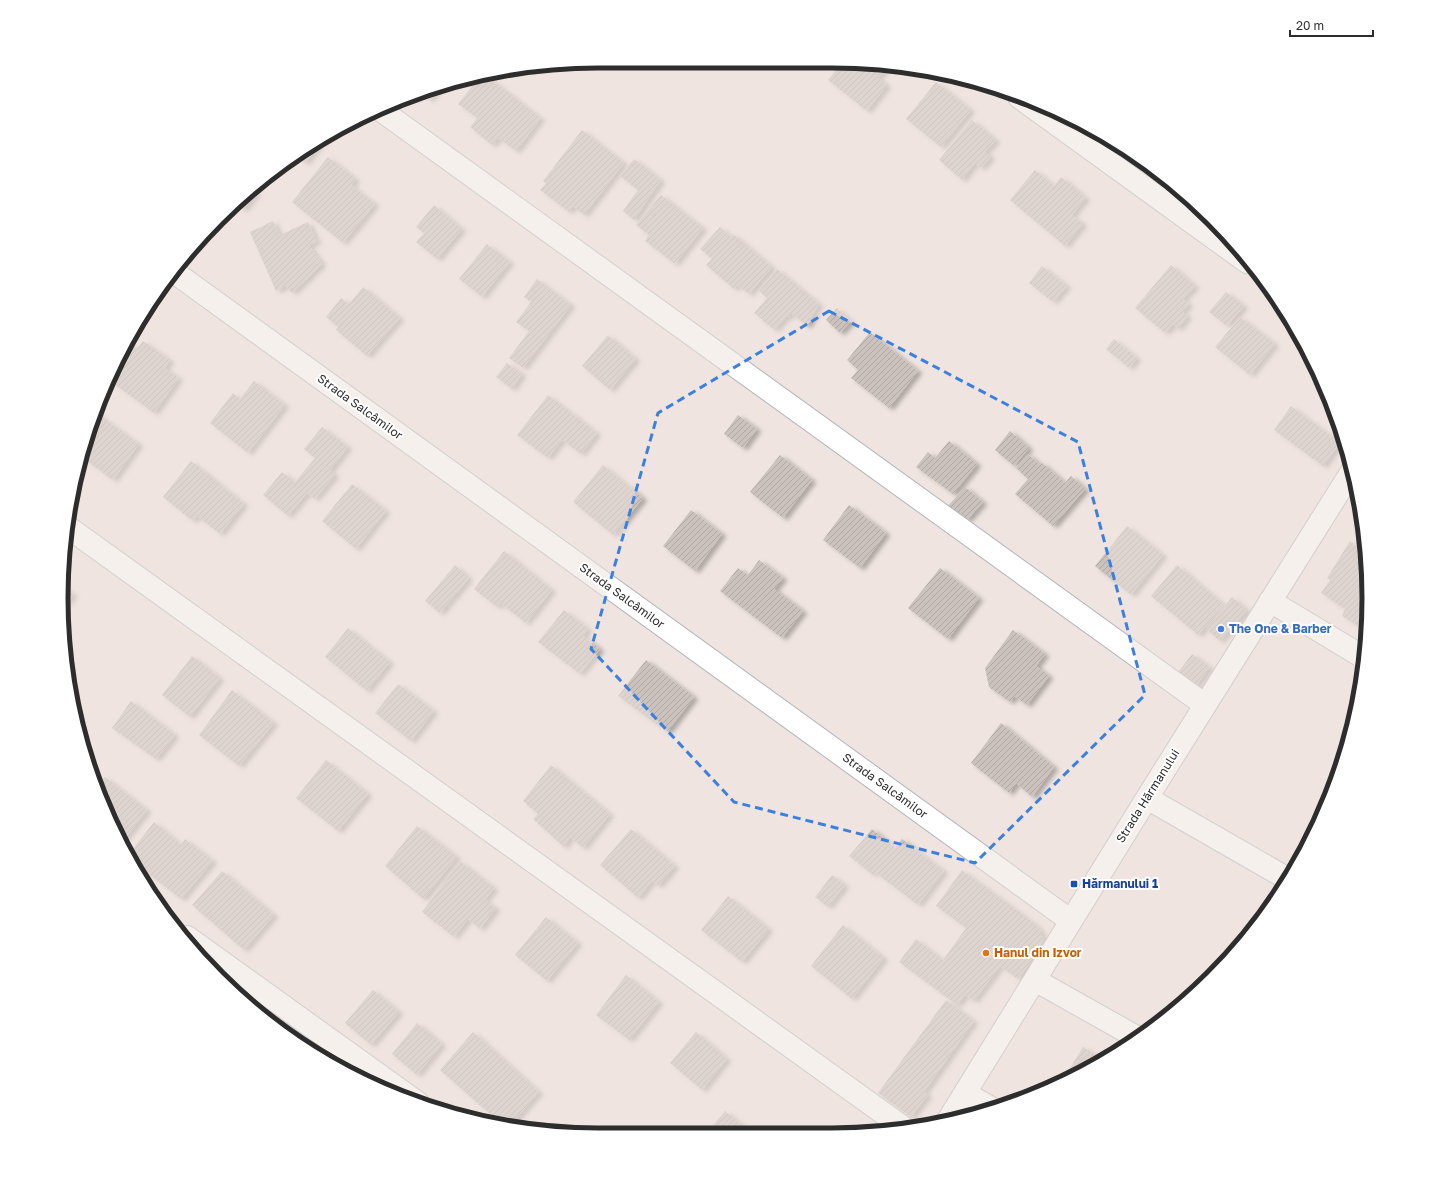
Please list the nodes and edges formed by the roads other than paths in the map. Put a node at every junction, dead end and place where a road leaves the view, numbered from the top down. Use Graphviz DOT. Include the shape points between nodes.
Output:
graph roads {
  1 [pos="1033,107"];
  2 [pos="385,113"];
  3 [pos="1232,251"];
  4 [pos="178,275"];
  5 [pos="1348,478"];
  6 [pos="73,531"];
  7 [pos="1270,601"];
  8 [pos="1358,654"];
  9 [pos="1205,705"];
  10 [pos="1146,798"];
  11 [pos="1283,876"];
  12 [pos="1071,921"];
  13 [pos="199,945"];
  14 [pos="1035,980"];
  15 [pos="1132,1035"];
  16 [pos="399,1090"];
  17 [pos="965,1093"];
  18 [pos="986,1105"];
  19 [pos="952,1114"];
  20 [pos="898,1123"];
  1 -- 3 [label="street"];
  2 -- 9 [label="street"];
  4 -- 12 [label="street, Strada Salcâmilor"];
  5 -- 7 [label="street, Strada Hărmanului"];
  6 -- 20 [label="street"];
  7 -- 8 [label="street"];
  7 -- 9 [label="street, Strada Hărmanului"];
  9 -- 10 [label="street, Strada Hărmanului"];
  10 -- 11 [label="street"];
  10 -- 12 [label="street, Strada Hărmanului"];
  12 -- 14 [label="street, Strada Hărmanului"];
  13 -- 16 [label="street"];
  14 -- 15 [label="street"];
  14 -- 17 [label="street, Strada Hărmanului"];
  17 -- 18 [label="street"];
  17 -- 19 [label="street, Strada Hărmanului"];
}
